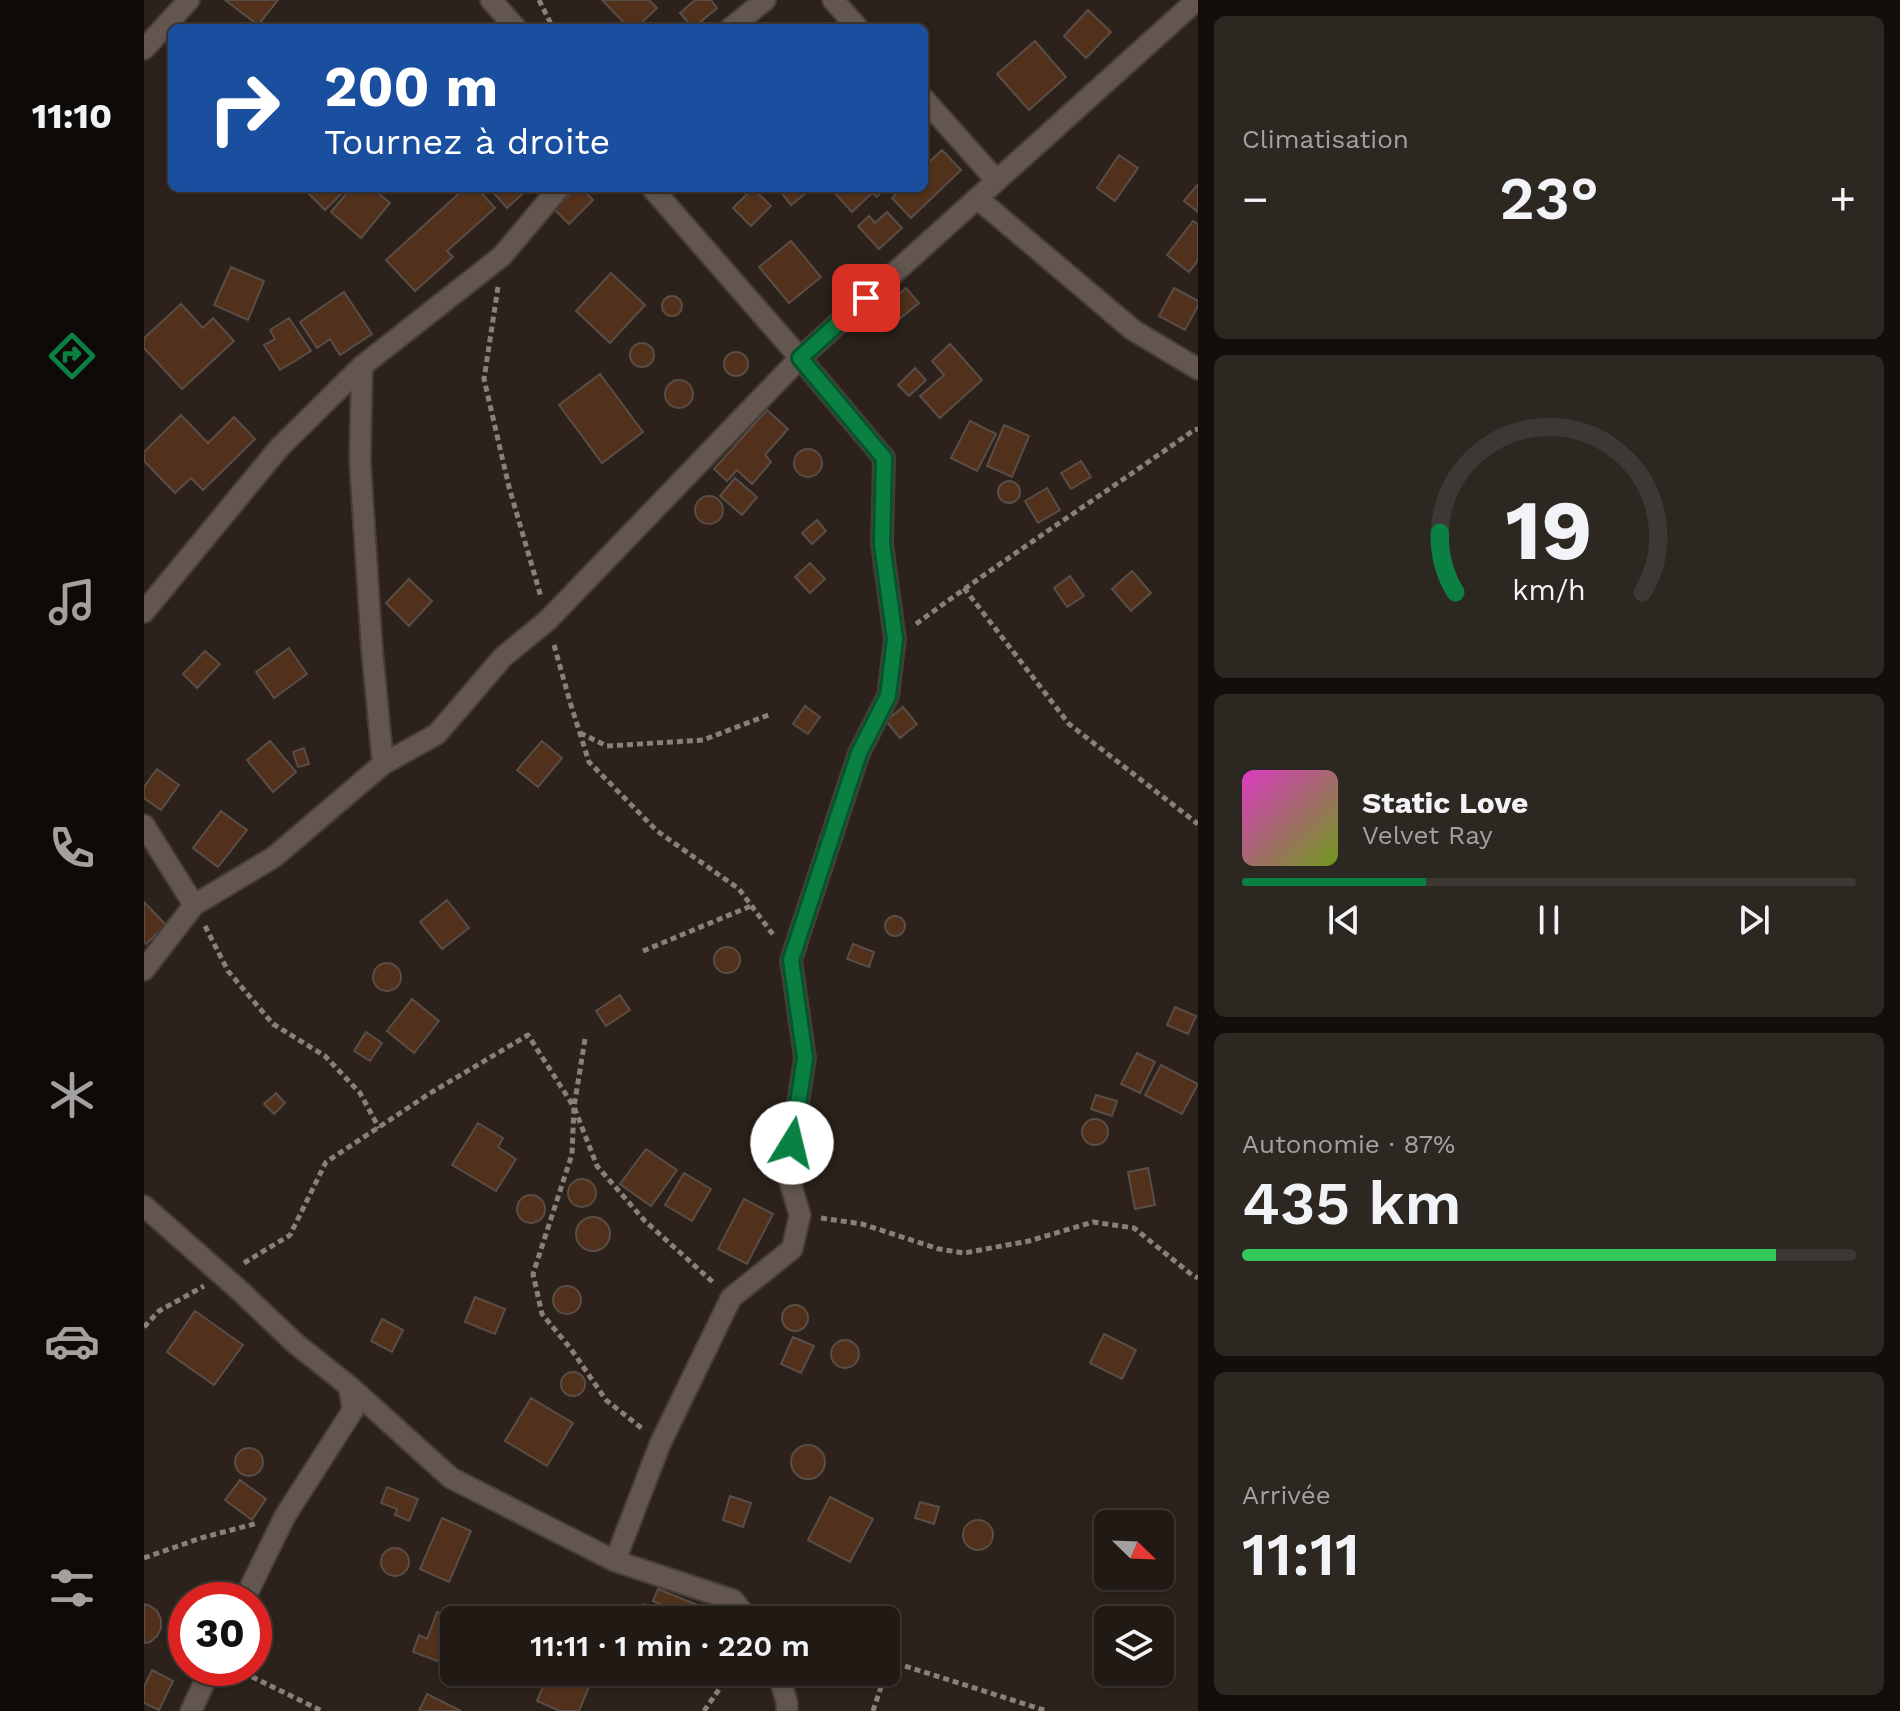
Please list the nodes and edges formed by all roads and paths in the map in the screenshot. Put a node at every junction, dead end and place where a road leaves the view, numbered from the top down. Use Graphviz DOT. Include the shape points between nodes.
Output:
graph roads {
  1 [pos="189,0"];
  2 [pos="491,0"];
  3 [pos="539,0"];
  4 [pos="765,0"];
  5 [pos="833,0"];
  6 [pos="1197,0"];
  7 [pos="512,24"];
  8 [pos="551,24"];
  9 [pos="736,24"];
  10 [pos="854,24"];
  11 [pos="144,49"];
  12 [pos="928,104"];
  13 [pos="996,180"];
  14 [pos="556,192"];
  15 [pos="655,192"];
  16 [pos="977,198"];
  17 [pos="502,256"];
  18 [pos="800,358"];
  19 [pos="362,366"];
  20 [pos="1198,369"];
  21 [pos="1198,429"];
  22 [pos="964,588"];
  23 [pos="144,612"];
  24 [pos="548,620"];
  25 [pos="895,639"];
  26 [pos="771,714"];
  27 [pos="580,733"];
  28 [pos="383,764"];
  29 [pos="1198,824"];
  30 [pos="144,825"];
  31 [pos="194,905"];
  32 [pos="751,906"];
  33 [pos="643,951"];
  34 [pos="791,960"];
  35 [pos="144,970"];
  36 [pos="585,1039"];
  37 [pos="574,1107"];
  38 [pos="379,1128"];
  39 [pos="144,1206"];
  40 [pos="800,1215"];
  41 [pos="223,1276"];
  42 [pos="1198,1278"];
  43 [pos="731,1298"];
  44 [pos="144,1327"];
  45 [pos="349,1386"];
  46 [pos="660,1444"];
  47 [pos="285,1516"];
  48 [pos="144,1558"];
  49 [pos="615,1561"];
  50 [pos="253,1582"];
  51 [pos="738,1606"];
  52 [pos="900,1664"];
  53 [pos="203,1686"];
  54 [pos="270,1686"];
  55 [pos="721,1686"];
  56 [pos="782,1686"];
  57 [pos="881,1686"];
  58 [pos="191,1711"];
  59 [pos="322,1711"];
  60 [pos="704,1711"];
  61 [pos="787,1711"];
  62 [pos="873,1711"];
  63 [pos="1047,1711"];
  1 -- 11 [label="street"];
  2 -- 7 [label="street"];
  3 -- 8 [label="path"];
  4 -- 9 [label="street"];
  5 -- 10 [label="street"];
  6 -- 13 [label="street"];
  12 -- 13 [label="street"];
  13 -- 16 [label="street"];
  14 -- 17 [label="street"];
  15 -- 18 [label="street"];
  16 -- 18 [label="street"];
  16 -- 20 [label="street" via="1133,330"];
  17 -- 19 [label="street"];
  17 -- 24 [label="path" via="484,379"];
  18 -- 24 [label="street"];
  18 -- 25 [label="street" via="884,458 882,544"];
  19 -- 23 [label="street" via="279,448"];
  19 -- 28 [label="street" via="360,461"];
  21 -- 22 [label="path"];
  22 -- 25 [label="path"];
  22 -- 29 [label="path" via="1069,724"];
  24 -- 27 [label="path"];
  24 -- 28 [label="street" via="503,657 437,734"];
  25 -- 34 [label="street" via="888,696 859,753"];
  26 -- 27 [label="path" via="703,740 607,746"];
  27 -- 32 [label="path" via="589,762 657,831 739,889"];
  28 -- 31 [label="street" via="274,857"];
  30 -- 31 [label="street"];
  31 -- 35 [label="street"];
  31 -- 38 [label="path" via="228,971 273,1024 325,1056 360,1093"];
  32 -- 33 [label="path"];
  32 -- 34 [label="path"];
  34 -- 40 [label="street" via="805,1058 787,1172"];
  36 -- 37 [label="path"];
  37 -- 38 [label="path" via="528,1035"];
  37 -- 43 [label="path" via="597,1166 645,1221"];
  37 -- 46 [label="path" via="572,1154 533,1274 542,1314 606,1400"];
  38 -- 41 [label="path" via="326,1162 290,1235"];
  39 -- 41 [label="street"];
  40 -- 42 [label="path" via="862,1224 964,1253 1093,1222 1134,1228"];
  40 -- 43 [label="street" via="792,1249"];
  41 -- 44 [label="path" via="159,1311"];
  41 -- 45 [label="street"];
  43 -- 46 [label="street"];
  45 -- 47 [label="street" via="353,1410"];
  45 -- 49 [label="street" via="451,1478"];
  46 -- 49 [label="street"];
  47 -- 48 [label="path"];
  47 -- 50 [label="street"];
  49 -- 51 [label="street"];
  52 -- 63 [label="path"];
  53 -- 58 [label="street"];
  54 -- 59 [label="path"];
  55 -- 60 [label="path"];
  56 -- 61 [label="street"];
  57 -- 62 [label="path"];
}
